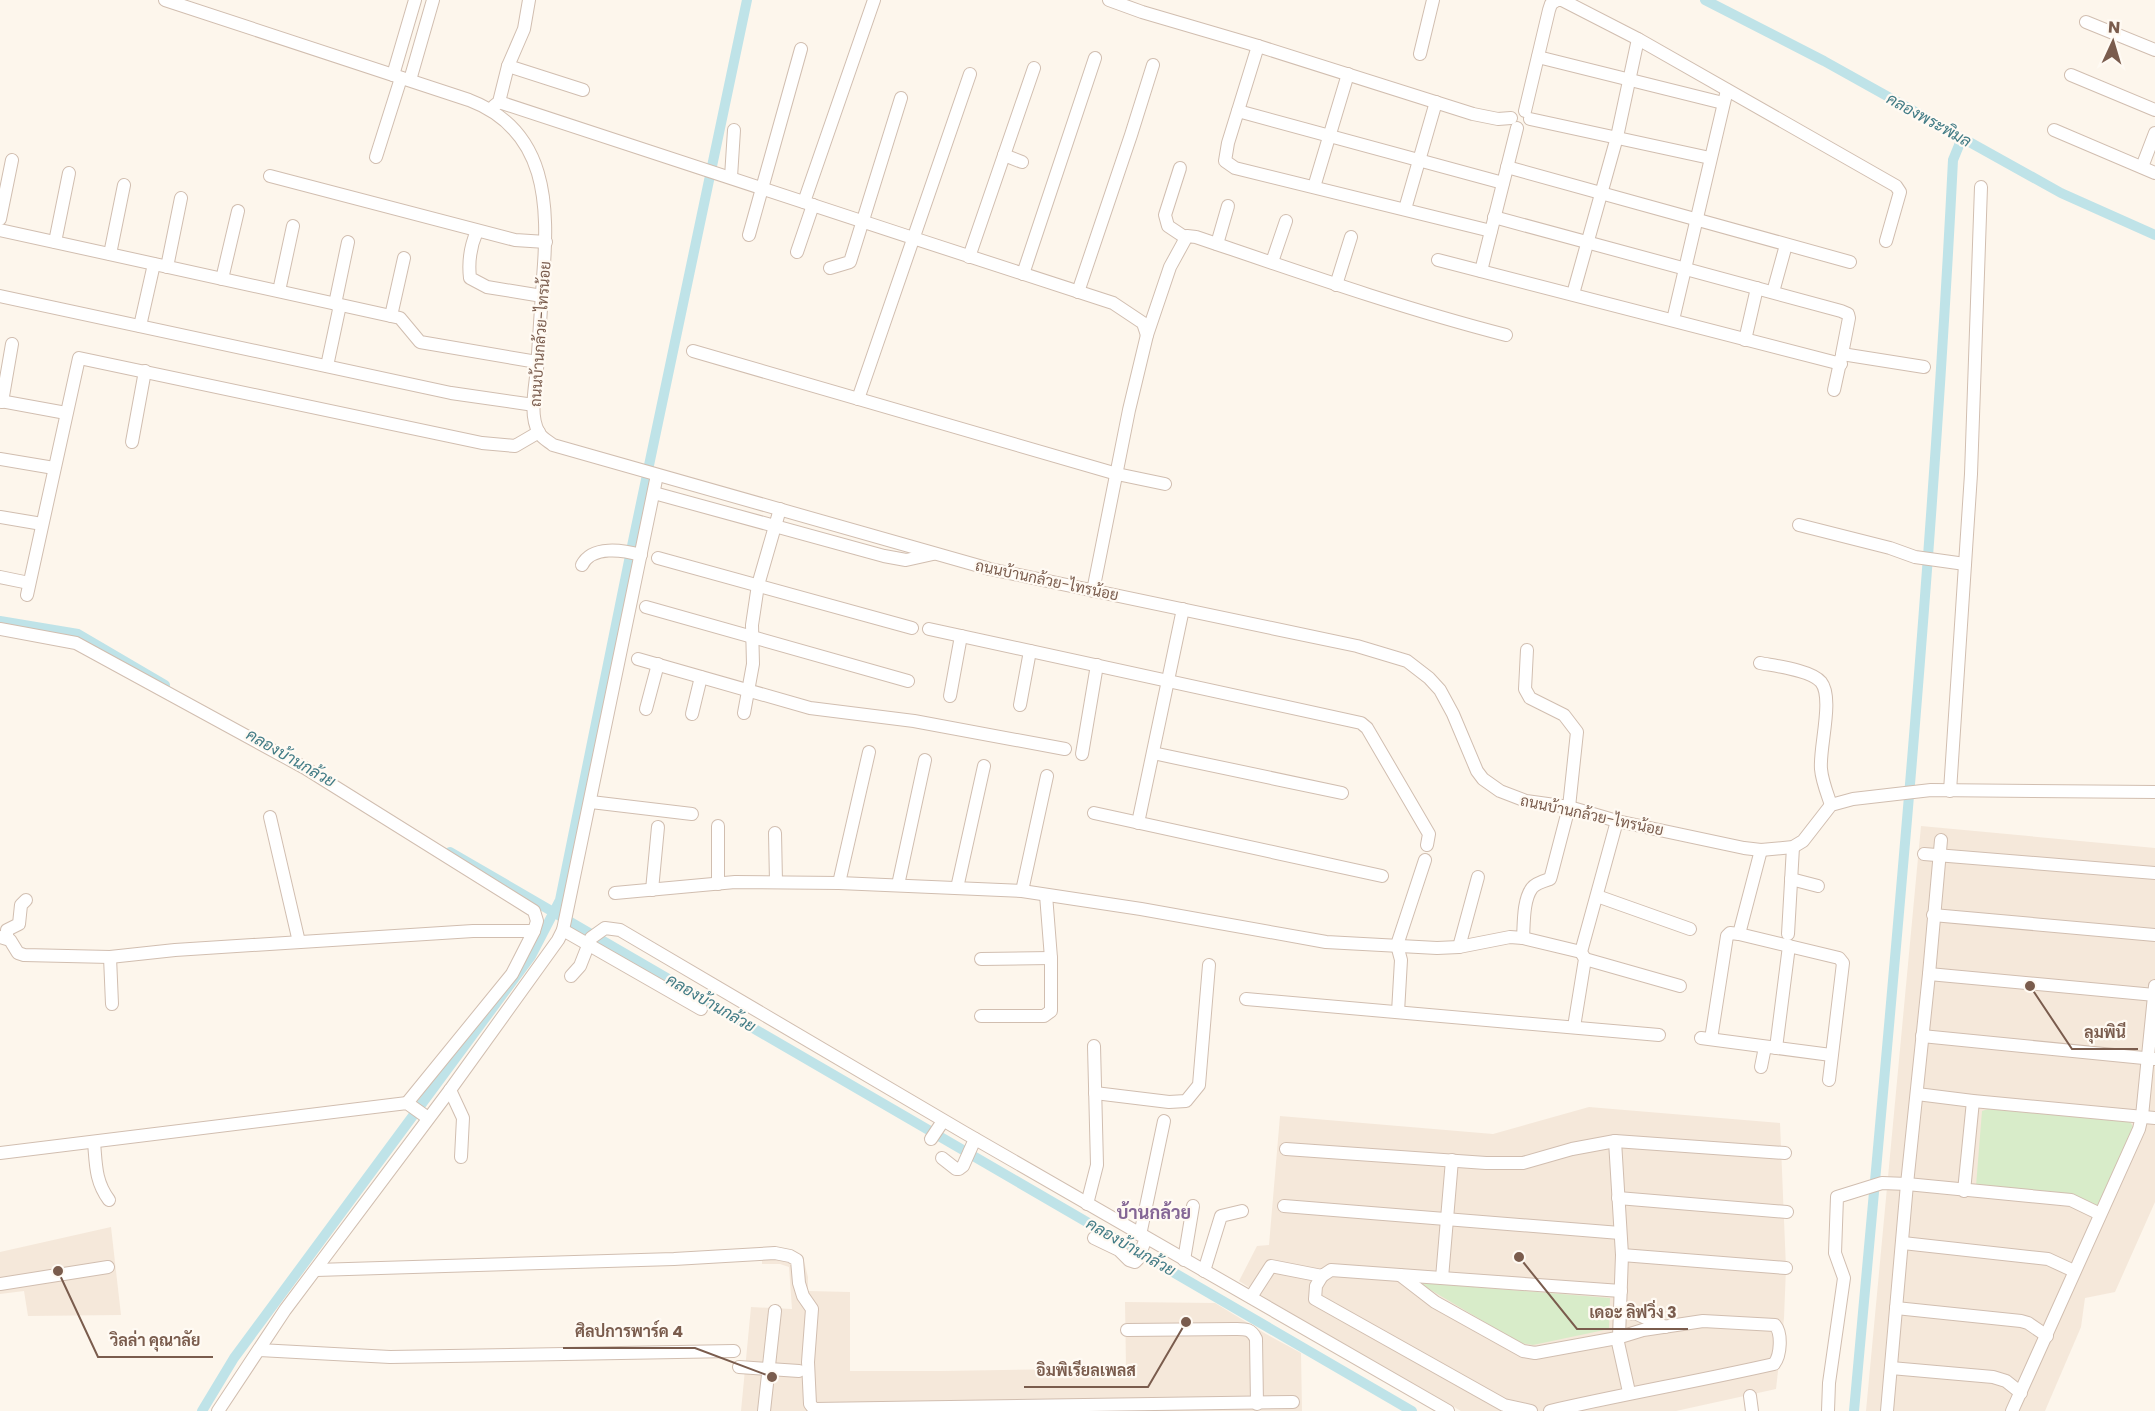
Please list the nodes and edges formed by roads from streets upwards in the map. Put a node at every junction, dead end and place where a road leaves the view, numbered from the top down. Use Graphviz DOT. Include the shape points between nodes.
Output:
graph roads {
  1 [pos="165,0"];
  2 [pos="415,0"];
  3 [pos="433,0"];
  4 [pos="529,0"];
  5 [pos="874,0"];
  6 [pos="1109,0"];
  7 [pos="1433,0"];
  8 [pos="1557,0"];
  9 [pos="2086,22"];
  10 [pos="1638,39"];
  11 [pos="1258,46"];
  12 [pos="801,49"];
  13 [pos="2155,50"];
  14 [pos="1420,54"];
  15 [pos="1538,57"];
  16 [pos="1095,58"];
  17 [pos="1153,65"];
  18 [pos="508,66"];
  19 [pos="1034,68"];
  20 [pos="970,74"];
  21 [pos="1348,74"];
  22 [pos="2071,75"];
  23 [pos="401,78"];
  24 [pos="1630,81"];
  25 [pos="583,90"];
  26 [pos="1727,90"];
  27 [pos="901,98"];
  28 [pos="1436,102"];
  29 [pos="1723,103"];
  30 [pos="495,105"];
  31 [pos="2155,110"];
  32 [pos="1238,111"];
  33 [pos="1527,115"];
  34 [pos="1514,123"];
  35 [pos="734,130"];
  36 [pos="2054,130"];
  37 [pos="2155,133"];
  38 [pos="1330,136"];
  39 [pos="1617,137"];
  40 [pos="1004,155"];
  41 [pos="376,157"];
  42 [pos="1710,158"];
  43 [pos="12,160"];
  44 [pos="1419,160"];
  45 [pos="1022,162"];
  46 [pos="1507,167"];
  47 [pos="2142,167"];
  48 [pos="1180,168"];
  49 [pos="69,173"];
  50 [pos="2155,173"];
  51 [pos="270,176"];
  52 [pos="731,177"];
  53 [pos="1503,183"];
  54 [pos="124,185"];
  55 [pos="1314,187"];
  56 [pos="1981,187"];
  57 [pos="762,188"];
  58 [pos="1603,193"];
  59 [pos="181,198"];
  60 [pos="809,203"];
  61 [pos="1228,206"];
  62 [pos="1405,209"];
  63 [pos="238,211"];
  64 [pos="1494,217"];
  65 [pos="1697,218"];
  66 [pos="0,219"];
  67 [pos="1286,221"];
  68 [pos="862,222"];
  69 [pos="293,226"];
  70 [pos="0,230"];
  71 [pos="477,231"];
  72 [pos="1491,231"];
  73 [pos="749,235"];
  74 [pos="1352,237"];
  75 [pos="1186,238"];
  76 [pos="913,239"];
  77 [pos="1886,241"];
  78 [pos="55,242"];
  79 [pos="348,242"];
  80 [pos="1588,242"];
  81 [pos="546,243"];
  82 [pos="1217,244"];
  83 [pos="1786,245"];
  84 [pos="797,252"];
  85 [pos="110,254"];
  86 [pos="969,257"];
  87 [pos="404,258"];
  88 [pos="1438,260"];
  89 [pos="1272,262"];
  90 [pos="1850,262"];
  91 [pos="161,266"];
  92 [pos="830,268"];
  93 [pos="1685,268"];
  94 [pos="1481,271"];
  95 [pos="1023,274"];
  96 [pos="222,279"];
  97 [pos="1336,285"];
  98 [pos="1757,288"];
  99 [pos="279,291"];
  100 [pos="1078,291"];
  101 [pos="1773,292"];
  102 [pos="1573,294"];
  103 [pos="0,296"];
  104 [pos="542,296"];
  105 [pos="338,304"];
  106 [pos="391,316"];
  107 [pos="1672,321"];
  108 [pos="140,326"];
  109 [pos="1147,335"];
  110 [pos="1506,335"];
  111 [pos="1745,340"];
  112 [pos="12,344"];
  113 [pos="693,351"];
  114 [pos="1841,359"];
  115 [pos="537,362"];
  116 [pos="327,366"];
  117 [pos="1924,367"];
  118 [pos="145,371"];
  119 [pos="1834,390"];
  120 [pos="858,399"];
  121 [pos="1,401"];
  122 [pos="534,405"];
  123 [pos="66,413"];
  124 [pos="539,432"];
  125 [pos="132,442"];
  126 [pos="0,459"];
  127 [pos="54,468"];
  128 [pos="1117,474"];
  129 [pos="656,475"];
  130 [pos="1165,484"];
  131 [pos="654,493"];
  132 [pos="780,509"];
  133 [pos="0,517"];
  134 [pos="42,524"];
  135 [pos="1799,525"];
  136 [pos="775,528"];
  137 [pos="639,554"];
  138 [pos="934,554"];
  139 [pos="658,558"];
  140 [pos="1965,564"];
  141 [pos="582,565"];
  142 [pos="0,577"];
  143 [pos="29,583"];
  144 [pos="758,585"];
  145 [pos="1093,591"];
  146 [pos="27,596"];
  147 [pos="646,607"];
  148 [pos="1183,609"];
  149 [pos="912,628"];
  150 [pos="928,628"];
  151 [pos="0,629"];
  152 [pos="961,636"];
  153 [pos="752,637"];
  154 [pos="1527,650"];
  155 [pos="1030,651"];
  156 [pos="638,659"];
  157 [pos="1760,663"];
  158 [pos="658,664"];
  159 [pos="1097,665"];
  160 [pos="701,677"];
  161 [pos="908,681"];
  162 [pos="1168,681"];
  163 [pos="748,690"];
  164 [pos="950,696"];
  165 [pos="1020,705"];
  166 [pos="646,709"];
  167 [pos="692,714"];
  168 [pos="744,714"];
  169 [pos="1065,749"];
  170 [pos="869,752"];
  171 [pos="1153,753"];
  172 [pos="1082,754"];
  173 [pos="925,760"];
  174 [pos="984,766"];
  175 [pos="1047,776"];
  176 [pos="1950,790"];
  177 [pos="2155,792"];
  178 [pos="1342,794"];
  179 [pos="591,802"];
  180 [pos="1831,805"];
  181 [pos="1569,807"];
  182 [pos="1094,813"];
  183 [pos="693,814"];
  184 [pos="270,817"];
  185 [pos="1617,821"];
  186 [pos="1138,823"];
  187 [pos="718,826"];
  188 [pos="658,827"];
  189 [pos="775,833"];
  190 [pos="1941,840"];
  191 [pos="1428,845"];
  192 [pos="1793,847"];
  193 [pos="1761,850"];
  194 [pos="1924,854"];
  195 [pos="1939,854"];
  196 [pos="1425,860"];
  197 [pos="2155,873"];
  198 [pos="1382,876"];
  199 [pos="1478,877"];
  200 [pos="1791,879"];
  201 [pos="776,882"];
  202 [pos="839,883"];
  203 [pos="718,884"];
  204 [pos="898,885"];
  205 [pos="1818,885"];
  206 [pos="957,888"];
  207 [pos="652,890"];
  208 [pos="1022,891"];
  209 [pos="615,893"];
  210 [pos="1046,895"];
  211 [pos="1597,896"];
  212 [pos="26,900"];
  213 [pos="1933,915"];
  214 [pos="564,927"];
  215 [pos="1690,929"];
  216 [pos="534,931"];
  217 [pos="1739,934"];
  218 [pos="2155,935"];
  219 [pos="3,938"];
  220 [pos="1522,938"];
  221 [pos="1788,940"];
  222 [pos="299,942"];
  223 [pos="590,942"];
  224 [pos="1397,945"];
  225 [pos="1459,947"];
  226 [pos="1583,956"];
  227 [pos="110,957"];
  228 [pos="1051,958"];
  229 [pos="981,959"];
  230 [pos="1209,965"];
  231 [pos="1929,974"];
  232 [pos="571,976"];
  233 [pos="1680,986"];
  234 [pos="2155,986"];
  235 [pos="2155,994"];
  236 [pos="1246,999"];
  237 [pos="112,1004"];
  238 [pos="701,1009"];
  239 [pos="1398,1012"];
  240 [pos="981,1016"];
  241 [pos="1574,1027"];
  242 [pos="1659,1035"];
  243 [pos="1922,1036"];
  244 [pos="1094,1046"];
  245 [pos="1770,1047"];
  246 [pos="1832,1055"];
  247 [pos="2151,1058"];
  248 [pos="1761,1067"];
  249 [pos="1829,1080"];
  250 [pos="450,1090"];
  251 [pos="1095,1093"];
  252 [pos="1917,1094"];
  253 [pos="1973,1101"];
  254 [pos="409,1105"];
  255 [pos="426,1116"];
  256 [pos="2142,1116"];
  257 [pos="2155,1118"];
  258 [pos="1164,1121"];
  259 [pos="943,1122"];
  260 [pos="933,1137"];
  261 [pos="1615,1141"];
  262 [pos="94,1142"];
  263 [pos="974,1142"];
  264 [pos="1286,1149"];
  265 [pos="0,1153"];
  266 [pos="1785,1153"];
  267 [pos="461,1157"];
  268 [pos="942,1158"];
  269 [pos="1452,1160"];
  270 [pos="1838,1183"];
  271 [pos="1906,1184"];
  272 [pos="1964,1191"];
  273 [pos="1837,1197"];
  274 [pos="1618,1198"];
  275 [pos="109,1200"];
  276 [pos="1087,1204"];
  277 [pos="1193,1206"];
  278 [pos="1284,1206"];
  279 [pos="1242,1211"];
  280 [pos="1787,1212"];
  281 [pos="2100,1214"];
  282 [pos="1447,1218"];
  283 [pos="1620,1233"];
  284 [pos="1094,1238"];
  285 [pos="1143,1240"];
  286 [pos="1902,1243"];
  287 [pos="1622,1255"];
  288 [pos="1184,1260"];
  289 [pos="108,1267"];
  290 [pos="1786,1268"];
  291 [pos="316,1270"];
  292 [pos="1204,1271"];
  293 [pos="2074,1271"];
  294 [pos="1400,1275"];
  295 [pos="1322,1276"];
  296 [pos="1442,1278"];
  297 [pos="0,1284"];
  298 [pos="1621,1291"];
  299 [pos="1251,1298"];
  300 [pos="1896,1308"];
  301 [pos="775,1311"];
  302 [pos="1620,1312"];
  303 [pos="1665,1327"];
  304 [pos="1126,1330"];
  305 [pos="2047,1336"];
  306 [pos="1618,1338"];
  307 [pos="259,1350"];
  308 [pos="734,1351"];
  309 [pos="739,1367"];
  310 [pos="1891,1368"];
  311 [pos="769,1369"];
  312 [pos="799,1371"];
  313 [pos="1629,1392"];
  314 [pos="2021,1393"];
  315 [pos="1750,1396"];
  316 [pos="1293,1402"];
  317 [pos="1257,1404"];
  318 [pos="1050,1409"];
  319 [pos="218,1411"];
  320 [pos="764,1411"];
  321 [pos="1448,1411"];
  322 [pos="1531,1411"];
  323 [pos="1550,1411"];
  324 [pos="1752,1411"];
  325 [pos="1828,1411"];
  326 [pos="1887,1411"];
  327 [pos="2012,1411"];
  1 -- 23 [label="street, ถนนบ้านกล้วย-ไทรน้อย"];
  2 -- 23 [label="street"];
  3 -- 23 [label="street"];
  4 -- 18 [label="street" via="524,29"];
  5 -- 60 [label="street"];
  6 -- 11 [label="street"];
  7 -- 14 [label="street"];
  8 -- 10 [label="street"];
  8 -- 15 [label="street" via="1551,4"];
  9 -- 13 [label="street"];
  10 -- 24 [label="street"];
  10 -- 26 [label="street"];
  11 -- 21 [label="street"];
  11 -- 32 [label="street"];
  12 -- 57 [label="street"];
  15 -- 24 [label="street"];
  15 -- 33 [label="street"];
  16 -- 95 [label="street"];
  17 -- 100 [label="street"];
  18 -- 25 [label="street"];
  18 -- 30 [label="street"];
  19 -- 40 [label="street"];
  20 -- 76 [label="street"];
  21 -- 28 [label="street"];
  21 -- 38 [label="street"];
  22 -- 31 [label="street"];
  23 -- 30 [label="street, ถนนบ้านกล้วย-ไทรน้อย"];
  23 -- 41 [label="street"];
  24 -- 29 [label="street"];
  24 -- 39 [label="street"];
  26 -- 29 [label="street"];
  26 -- 77 [label="street" via="1896,186 1900,192"];
  27 -- 68 [label="street"];
  28 -- 34 [label="street"];
  28 -- 44 [label="street"];
  29 -- 42 [label="street"];
  30 -- 52 [label="street"];
  30 -- 81 [label="street, ถนนบ้านกล้วย-ไทรน้อย" via="534,161 545,200"];
  32 -- 38 [label="street"];
  32 -- 55 [label="street" via="1226,160 1235,168"];
  33 -- 34 [label="street" via="1526,127"];
  33 -- 39 [label="street"];
  34 -- 46 [label="street"];
  35 -- 52 [label="street"];
  36 -- 47 [label="street"];
  37 -- 47 [label="street"];
  38 -- 44 [label="street"];
  38 -- 55 [label="street"];
  39 -- 42 [label="street"];
  39 -- 58 [label="street"];
  40 -- 45 [label="street"];
  40 -- 86 [label="street"];
  42 -- 65 [label="street"];
  43 -- 66 [label="street"];
  44 -- 53 [label="street"];
  44 -- 62 [label="street"];
  46 -- 53 [label="street"];
  46 -- 58 [label="street"];
  47 -- 50 [label="street"];
  48 -- 75 [label="street" via="1165,215 1168,226"];
  49 -- 78 [label="street"];
  51 -- 71 [label="street"];
  52 -- 57 [label="street"];
  53 -- 64 [label="street"];
  54 -- 85 [label="street"];
  55 -- 62 [label="street"];
  56 -- 140 [label="street"];
  57 -- 60 [label="street"];
  57 -- 73 [label="street"];
  58 -- 65 [label="street"];
  58 -- 80 [label="street"];
  59 -- 91 [label="street"];
  60 -- 68 [label="street"];
  60 -- 84 [label="street"];
  61 -- 82 [label="street"];
  62 -- 72 [label="street"];
  63 -- 96 [label="street"];
  64 -- 72 [label="street"];
  64 -- 80 [label="street"];
  65 -- 83 [label="street"];
  65 -- 93 [label="street"];
  67 -- 89 [label="street"];
  68 -- 76 [label="street"];
  68 -- 92 [label="street" via="850,262"];
  69 -- 99 [label="street"];
  70 -- 78 [label="street"];
  71 -- 81 [label="street"];
  71 -- 104 [label="street" via="471,246 470,278 487,287"];
  72 -- 94 [label="street"];
  74 -- 97 [label="street"];
  75 -- 82 [label="street"];
  75 -- 109 [label="street" via="1170,267"];
  76 -- 86 [label="street"];
  76 -- 120 [label="street"];
  78 -- 85 [label="street"];
  79 -- 105 [label="street"];
  80 -- 93 [label="street"];
  80 -- 102 [label="street"];
  81 -- 104 [label="street, ถนนบ้านกล้วย-ไทรน้อย"];
  82 -- 89 [label="street"];
  83 -- 90 [label="street"];
  83 -- 101 [label="street"];
  85 -- 91 [label="street"];
  86 -- 95 [label="street"];
  87 -- 106 [label="street"];
  88 -- 94 [label="street"];
  89 -- 97 [label="street"];
  91 -- 96 [label="street"];
  91 -- 108 [label="street"];
  93 -- 98 [label="street"];
  93 -- 107 [label="street"];
  94 -- 102 [label="street"];
  95 -- 100 [label="street"];
  96 -- 99 [label="street"];
  97 -- 110 [label="street"];
  98 -- 101 [label="street"];
  98 -- 111 [label="street"];
  99 -- 105 [label="street"];
  100 -- 109 [label="street" via="1133,315 1143,323"];
  101 -- 114 [label="street" via="1848,314"];
  102 -- 107 [label="street"];
  103 -- 108 [label="street"];
  104 -- 115 [label="street, ถนนบ้านกล้วย-ไทรน้อย"];
  105 -- 106 [label="street"];
  105 -- 116 [label="street"];
  106 -- 115 [label="street" via="400,318 420,342"];
  107 -- 111 [label="street"];
  108 -- 116 [label="street"];
  109 -- 128 [label="street"];
  111 -- 114 [label="street"];
  112 -- 121 [label="street"];
  113 -- 120 [label="street"];
  114 -- 117 [label="street"];
  114 -- 119 [label="street"];
  115 -- 122 [label="street, ถนนบ้านกล้วย-ไทรน้อย"];
  116 -- 122 [label="street" via="451,393"];
  118 -- 123 [label="street" via="79,358"];
  118 -- 124 [label="street" via="482,443 515,446"];
  118 -- 125 [label="street"];
  120 -- 128 [label="street"];
  121 -- 123 [label="street"];
  122 -- 124 [label="street, ถนนบ้านกล้วย-ไทรน้อย"];
  123 -- 127 [label="street"];
  124 -- 129 [label="street, ถนนบ้านกล้วย-ไทรน้อย" via="553,445"];
  126 -- 127 [label="street"];
  127 -- 134 [label="street"];
  128 -- 130 [label="street"];
  128 -- 145 [label="street"];
  129 -- 131 [label="street"];
  129 -- 132 [label="street, ถนนบ้านกล้วย-ไทรน้อย"];
  131 -- 136 [label="street"];
  131 -- 137 [label="street"];
  132 -- 136 [label="street"];
  132 -- 138 [label="street, ถนนบ้านกล้วย-ไทรน้อย"];
  133 -- 134 [label="street"];
  134 -- 143 [label="street"];
  135 -- 140 [label="street" via="1915,557"];
  136 -- 138 [label="street" via="906,560"];
  136 -- 144 [label="street"];
  137 -- 141 [label="street" via="621,550 596,553"];
  137 -- 179 [label="street"];
  138 -- 145 [label="street, ถนนบ้านกล้วย-ไทรน้อย"];
  139 -- 144 [label="street"];
  140 -- 176 [label="street"];
  142 -- 143 [label="street"];
  143 -- 146 [label="street"];
  144 -- 149 [label="street"];
  144 -- 153 [label="street"];
  145 -- 148 [label="street, ถนนบ้านกล้วย-ไทรน้อย"];
  147 -- 153 [label="street"];
  148 -- 162 [label="street"];
  148 -- 181 [label="street, ถนนบ้านกล้วย-ไทรน้อย" via="1357,646 1407,661 1440,690 1471,759 1490,786 1512,797"];
  150 -- 152 [label="street"];
  151 -- 216 [label="street" via="76,643 305,768 526,904 537,921"];
  152 -- 155 [label="street"];
  152 -- 164 [label="street"];
  153 -- 161 [label="street"];
  153 -- 163 [label="street" via="753,664"];
  154 -- 181 [label="street" via="1524,689 1530,698 1564,715 1577,732"];
  155 -- 159 [label="street"];
  155 -- 165 [label="street"];
  156 -- 158 [label="street"];
  157 -- 180 [label="street" via="1808,673 1821,682 1826,694 1826,716 1820,767"];
  158 -- 160 [label="street"];
  158 -- 166 [label="street"];
  159 -- 162 [label="street"];
  159 -- 172 [label="street"];
  160 -- 163 [label="street"];
  160 -- 167 [label="street"];
  162 -- 171 [label="street"];
  162 -- 191 [label="street" via="1364,725 1429,834"];
  163 -- 168 [label="street"];
  163 -- 169 [label="street" via="810,708 914,721"];
  170 -- 202 [label="street"];
  171 -- 178 [label="street"];
  171 -- 186 [label="street"];
  173 -- 204 [label="street"];
  174 -- 206 [label="street"];
  175 -- 208 [label="street"];
  176 -- 177 [label="street"];
  176 -- 180 [label="street" via="1895,793"];
  179 -- 183 [label="street"];
  179 -- 214 [label="street"];
  180 -- 192 [label="street" via="1803,841"];
  181 -- 185 [label="street, ถนนบ้านกล้วย-ไทรน้อย"];
  181 -- 220 [label="street" via="1550,879 1531,889 1526,902"];
  182 -- 186 [label="street"];
  184 -- 222 [label="street"];
  185 -- 193 [label="street, ถนนบ้านกล้วย-ไทรน้อย"];
  185 -- 211 [label="street"];
  186 -- 198 [label="street"];
  187 -- 203 [label="street"];
  188 -- 207 [label="street"];
  189 -- 201 [label="street"];
  190 -- 195 [label="street"];
  192 -- 193 [label="street, ถนนบ้านกล้วย-ไทรน้อย"];
  192 -- 200 [label="street"];
  193 -- 217 [label="street"];
  194 -- 195 [label="street"];
  195 -- 197 [label="street"];
  195 -- 213 [label="street"];
  196 -- 224 [label="street"];
  199 -- 225 [label="street"];
  200 -- 205 [label="street"];
  200 -- 221 [label="street"];
  201 -- 202 [label="street"];
  201 -- 203 [label="street"];
  202 -- 204 [label="street"];
  203 -- 207 [label="street"];
  204 -- 206 [label="street"];
  206 -- 208 [label="street"];
  207 -- 209 [label="street"];
  208 -- 210 [label="street"];
  210 -- 224 [label="street" via="1326,942"];
  210 -- 228 [label="street"];
  211 -- 215 [label="street"];
  211 -- 226 [label="street"];
  212 -- 219 [label="street" via="21,904 19,924"];
  213 -- 218 [label="street"];
  213 -- 231 [label="street"];
  214 -- 223 [label="street"];
  214 -- 250 [label="street"];
  216 -- 222 [label="street"];
  216 -- 254 [label="street" via="512,974"];
  217 -- 221 [label="street"];
  217 -- 245 [label="street" via="1727,936 1706,1038"];
  219 -- 227 [label="street" via="24,955"];
  220 -- 225 [label="street" via="1499,938"];
  220 -- 226 [label="street"];
  221 -- 245 [label="street"];
  221 -- 246 [label="street" via="1843,962"];
  222 -- 227 [label="street"];
  223 -- 232 [label="street"];
  223 -- 238 [label="street"];
  223 -- 259 [label="street" via="605,928 620,930"];
  224 -- 225 [label="street"];
  224 -- 239 [label="street" via="1401,960"];
  226 -- 233 [label="street"];
  226 -- 241 [label="street"];
  227 -- 237 [label="street"];
  228 -- 229 [label="street"];
  228 -- 240 [label="street" via="1048,1014"];
  230 -- 251 [label="street" via="1199,1085 1186,1101"];
  231 -- 235 [label="street"];
  231 -- 243 [label="street"];
  234 -- 235 [label="street"];
  235 -- 247 [label="street"];
  236 -- 239 [label="street"];
  239 -- 241 [label="street"];
  241 -- 242 [label="street"];
  243 -- 247 [label="street"];
  243 -- 252 [label="street"];
  244 -- 251 [label="street"];
  245 -- 246 [label="street"];
  245 -- 248 [label="street"];
  246 -- 249 [label="street"];
  247 -- 256 [label="street"];
  250 -- 255 [label="street"];
  250 -- 267 [label="street" via="463,1118"];
  251 -- 276 [label="street" via="1096,1165"];
  252 -- 253 [label="street"];
  252 -- 271 [label="street"];
  253 -- 256 [label="street"];
  253 -- 272 [label="street"];
  254 -- 255 [label="street"];
  254 -- 262 [label="street"];
  255 -- 291 [label="street"];
  256 -- 257 [label="street"];
  256 -- 281 [label="street"];
  258 -- 285 [label="street"];
  259 -- 260 [label="street"];
  259 -- 263 [label="street"];
  261 -- 266 [label="street"];
  261 -- 269 [label="street" via="1523,1162"];
  261 -- 274 [label="street"];
  262 -- 265 [label="street"];
  262 -- 275 [label="street" via="100,1187"];
  263 -- 268 [label="street" via="963,1167 956,1169"];
  263 -- 276 [label="street"];
  264 -- 269 [label="street"];
  269 -- 282 [label="street"];
  270 -- 273 [label="street"];
  271 -- 272 [label="street"];
  271 -- 273 [label="street" via="1882,1183"];
  271 -- 286 [label="street"];
  272 -- 281 [label="street" via="2072,1200"];
  273 -- 325 [label="street" via="1835,1253 1844,1278"];
  274 -- 280 [label="street"];
  274 -- 283 [label="street"];
  276 -- 285 [label="street"];
  277 -- 288 [label="street"];
  278 -- 282 [label="street"];
  279 -- 292 [label="street" via="1221,1216"];
  281 -- 293 [label="street"];
  282 -- 283 [label="street"];
  282 -- 296 [label="street"];
  283 -- 287 [label="street"];
  284 -- 285 [label="street" via="1135,1262"];
  285 -- 288 [label="street"];
  286 -- 293 [label="street" via="2048,1259"];
  286 -- 300 [label="street"];
  287 -- 290 [label="street"];
  287 -- 298 [label="street"];
  288 -- 292 [label="street"];
  289 -- 297 [label="street"];
  291 -- 307 [label="street"];
  291 -- 318 [label="street" via="775,1253 797,1260 801,1289 812,1309 808,1362 810,1404 814,1409"];
  292 -- 299 [label="street"];
  293 -- 305 [label="street"];
  294 -- 295 [label="street" via="1331,1270"];
  294 -- 296 [label="street"];
  294 -- 306 [label="street" via="1435,1302 1523,1351 1535,1353"];
  295 -- 299 [label="street" via="1271,1266"];
  295 -- 322 [label="street" via="1315,1299 1504,1405"];
  296 -- 298 [label="street"];
  298 -- 302 [label="street"];
  299 -- 321 [label="street"];
  300 -- 305 [label="street" via="2020,1321"];
  300 -- 310 [label="street"];
  301 -- 311 [label="street"];
  302 -- 303 [label="street" via="1637,1314"];
  302 -- 306 [label="street"];
  303 -- 306 [label="street"];
  303 -- 313 [label="street" via="1703,1321 1775,1325 1779,1330 1778,1359 1774,1364"];
  304 -- 317 [label="street" via="1247,1329 1256,1339"];
  305 -- 314 [label="street"];
  306 -- 313 [label="street"];
  307 -- 308 [label="street" via="390,1357"];
  307 -- 319 [label="street"];
  309 -- 311 [label="street"];
  310 -- 314 [label="street" via="1993,1377"];
  310 -- 326 [label="street"];
  311 -- 312 [label="street"];
  311 -- 320 [label="street"];
  313 -- 323 [label="street"];
  314 -- 327 [label="street"];
  315 -- 324 [label="street"];
  316 -- 317 [label="street"];
  317 -- 318 [label="street"];
}
